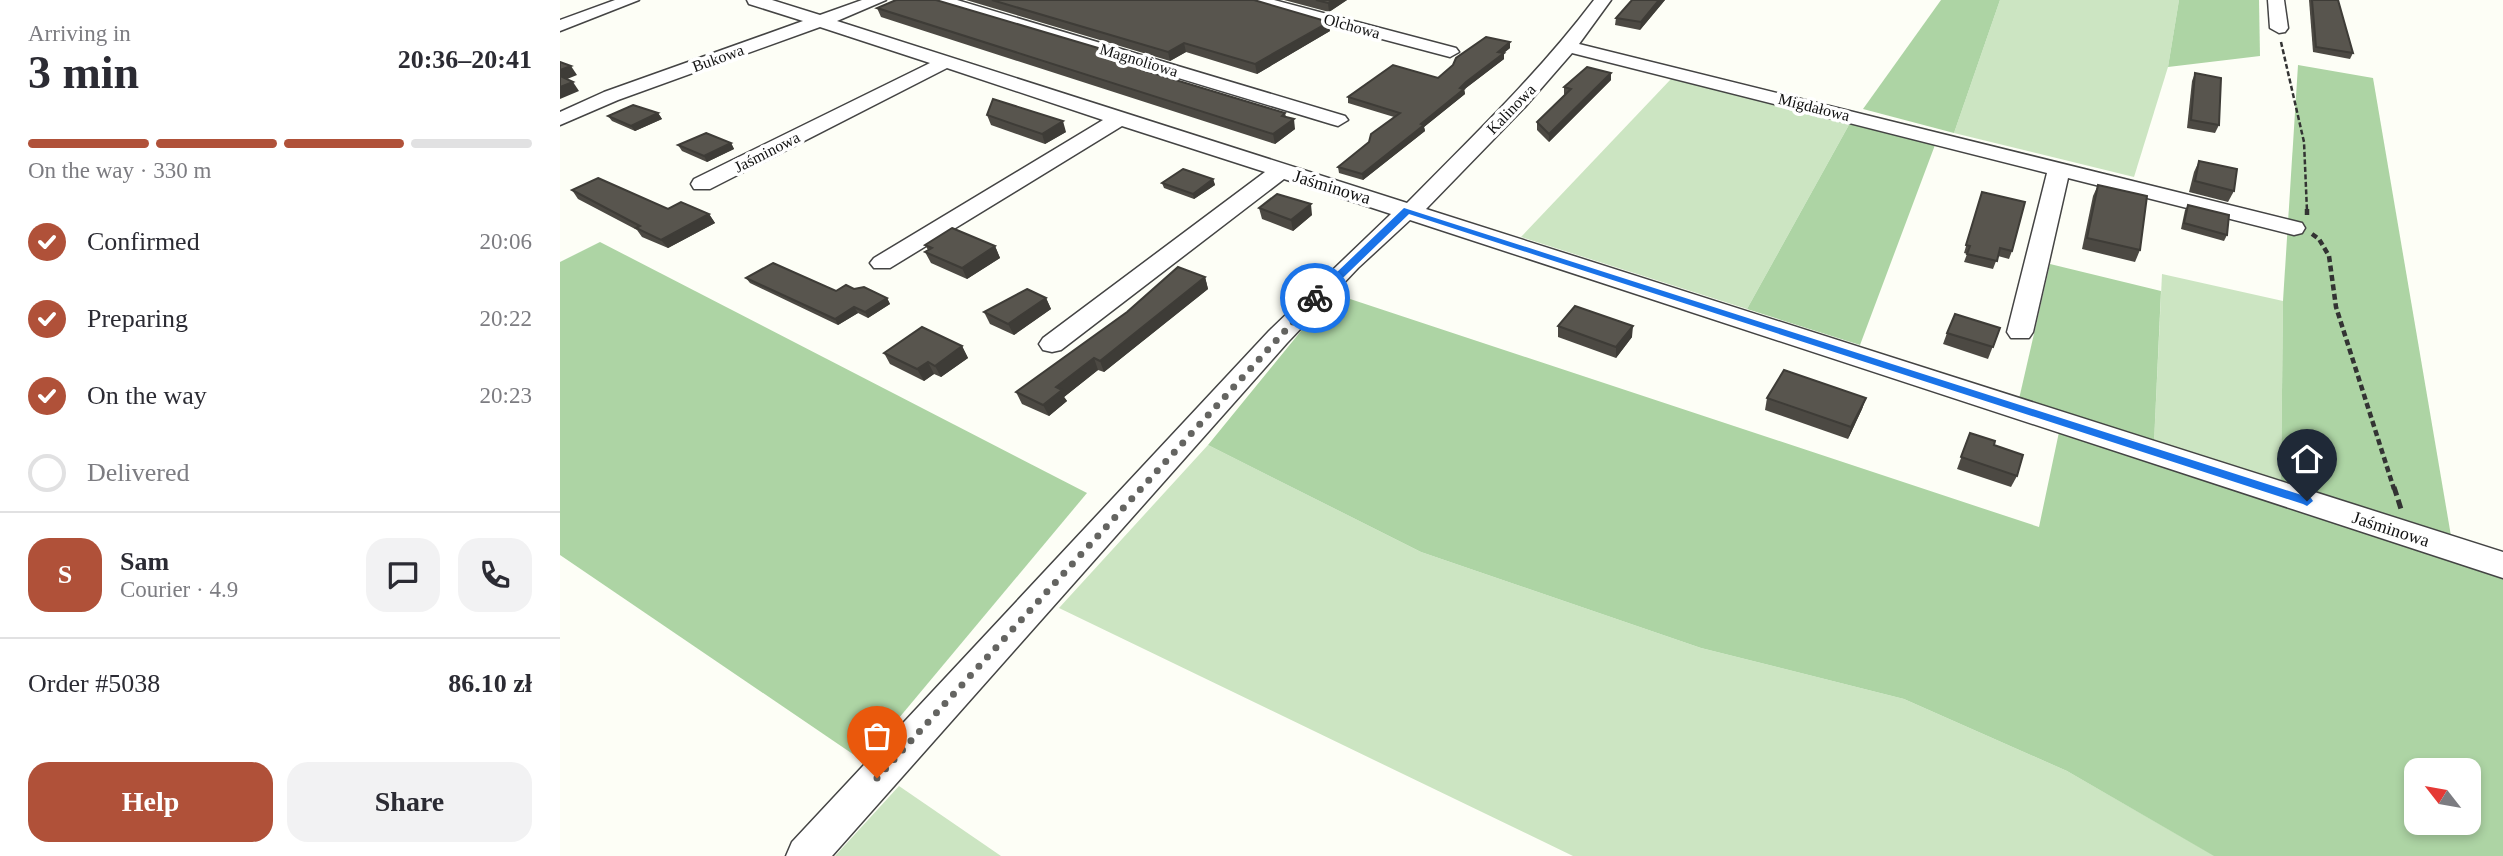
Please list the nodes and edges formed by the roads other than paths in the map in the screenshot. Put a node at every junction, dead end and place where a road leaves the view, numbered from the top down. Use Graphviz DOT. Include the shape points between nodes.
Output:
graph roads {
  1 [pos="631,0"];
  2 [pos="755,0"];
  3 [pos="878,0"];
  4 [pos="939,0"];
  5 [pos="1255,0"];
  6 [pos="1603,0"];
  7 [pos="2276,0"];
  8 [pos="821,21"];
  9 [pos="560,26"];
  10 [pos="2279,28"];
  11 [pos="1568,47"];
  12 [pos="1450,52"];
  13 [pos="944,62"];
  14 [pos="1120,118"];
  15 [pos="560,119"];
  16 [pos="1338,120"];
  17 [pos="2059,169"];
  18 [pos="1280,171"];
  19 [pos="702,184"];
  20 [pos="1409,211"];
  21 [pos="2294,228"];
  22 [pos="882,263"];
  23 [pos="2020,332"];
  24 [pos="1052,344"];
  25 [pos="2503,565"];
  26 [pos="806,856"];
  1 -- 9 [label="street"];
  2 -- 8 [label="street, Jaśminowa"];
  3 -- 8 [label="street, Bukowa"];
  4 -- 16 [label="street, Magnoliowa"];
  5 -- 12 [label="street, Olchowa"];
  6 -- 11 [label="street, Kalinowa"];
  7 -- 10 [label="street"];
  8 -- 13 [label="street, Jaśminowa"];
  8 -- 15 [label="street, Bukowa" via="611,96"];
  11 -- 17 [label="street, Migdałowa"];
  11 -- 20 [label="street, Kalinowa"];
  13 -- 14 [label="street, Jaśminowa"];
  13 -- 19 [label="street, Jaśminowa"];
  14 -- 18 [label="street, Jaśminowa"];
  14 -- 22 [label="street"];
  17 -- 21 [label="street, Migdałowa"];
  17 -- 23 [label="street"];
  18 -- 20 [label="street, Jaśminowa"];
  18 -- 24 [label="street, Jaśminowa"];
  20 -- 25 [label="street, Jaśminowa"];
  20 -- 26 [label="street, Kalinowa" via="1278,337"];
}
